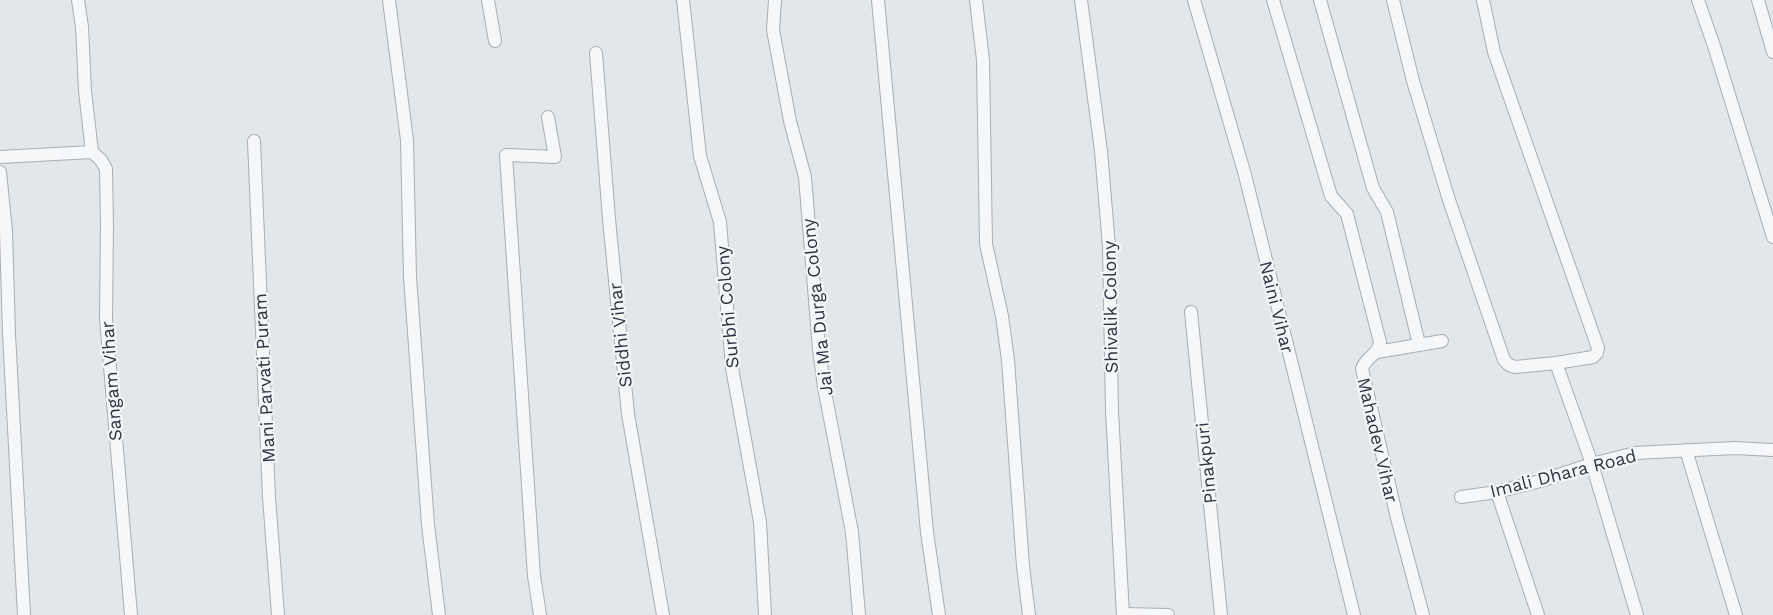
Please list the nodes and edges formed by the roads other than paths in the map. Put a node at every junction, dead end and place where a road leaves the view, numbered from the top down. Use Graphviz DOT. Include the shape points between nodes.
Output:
graph roads {
  1 [pos="78,0"];
  2 [pos="389,0"];
  3 [pos="488,0"];
  4 [pos="683,0"];
  5 [pos="775,0"];
  6 [pos="878,0"];
  7 [pos="976,0"];
  8 [pos="1081,0"];
  9 [pos="1194,0"];
  10 [pos="1273,0"];
  11 [pos="1320,0"];
  12 [pos="1393,0"];
  13 [pos="1483,0"];
  14 [pos="1698,0"];
  15 [pos="1758,0"];
  16 [pos="495,41"];
  17 [pos="1773,52"];
  18 [pos="596,53"];
  19 [pos="548,117"];
  20 [pos="254,141"];
  21 [pos="92,152"];
  22 [pos="0,157"];
  23 [pos="0,172"];
  24 [pos="1773,237"];
  25 [pos="1191,312"];
  26 [pos="1442,341"];
  27 [pos="1419,344"];
  28 [pos="1377,352"];
  29 [pos="1556,363"];
  30 [pos="1686,450"];
  31 [pos="1773,450"];
  32 [pos="1592,464"];
  33 [pos="1497,492"];
  34 [pos="1461,497"];
  35 [pos="1123,614"];
  36 [pos="24,615"];
  37 [pos="131,615"];
  38 [pos="278,615"];
  39 [pos="439,615"];
  40 [pos="540,615"];
  41 [pos="663,615"];
  42 [pos="765,615"];
  43 [pos="859,615"];
  44 [pos="939,615"];
  45 [pos="1029,615"];
  46 [pos="1168,615"];
  47 [pos="1221,615"];
  48 [pos="1354,615"];
  49 [pos="1423,615"];
  50 [pos="1538,615"];
  51 [pos="1637,615"];
  52 [pos="1736,615"];
  1 -- 21 [label="street"];
  2 -- 39 [label="street" via="408,140 410,277 428,525"];
  3 -- 16 [label="street"];
  4 -- 42 [label="street, Surbhi Colony" via="700,156 720,222 732,368 760,522"];
  5 -- 43 [label="street, Jai Ma Durga Colony" via="773,30 805,177 819,349 852,532"];
  6 -- 44 [label="street" via="927,532"];
  7 -- 45 [label="street" via="983,60 986,244 1008,360"];
  8 -- 35 [label="street, Shivalik Colony" via="1110,247 1112,411"];
  9 -- 48 [label="street, Naini Vihar" via="1245,175"];
  10 -- 28 [label="street, Mahadev Vihar" via="1331,196 1347,214 1380,342"];
  11 -- 27 [label="street" via="1373,188 1386,212"];
  12 -- 29 [label="street" via="1449,200 1504,360 1515,367"];
  13 -- 29 [label="street" via="1494,52 1598,348 1593,357"];
  14 -- 24 [label="street"];
  15 -- 17 [label="street"];
  18 -- 41 [label="street, Siddhi Vihar" via="628,414"];
  19 -- 40 [label="street" via="555,157 506,155 533,565"];
  20 -- 38 [label="street, Mani Parvati Puram"];
  21 -- 22 [label="street"];
  21 -- 37 [label="street, Sangam Vihar" via="106,169 106,319"];
  23 -- 36 [label="street"];
  25 -- 47 [label="street, Pinakpuri"];
  26 -- 27 [label="street"];
  27 -- 28 [label="street"];
  28 -- 49 [label="street, Mahadev Vihar" via="1364,362 1362,369"];
  29 -- 32 [label="street"];
  30 -- 31 [label="street, Imali Dhara Road"];
  30 -- 32 [label="street, Imali Dhara Road" via="1635,453"];
  30 -- 52 [label="street"];
  32 -- 33 [label="street, Imali Dhara Road"];
  32 -- 51 [label="street"];
  33 -- 34 [label="street, Imali Dhara Road"];
  33 -- 50 [label="street"];
  35 -- 46 [label="street"];
}
